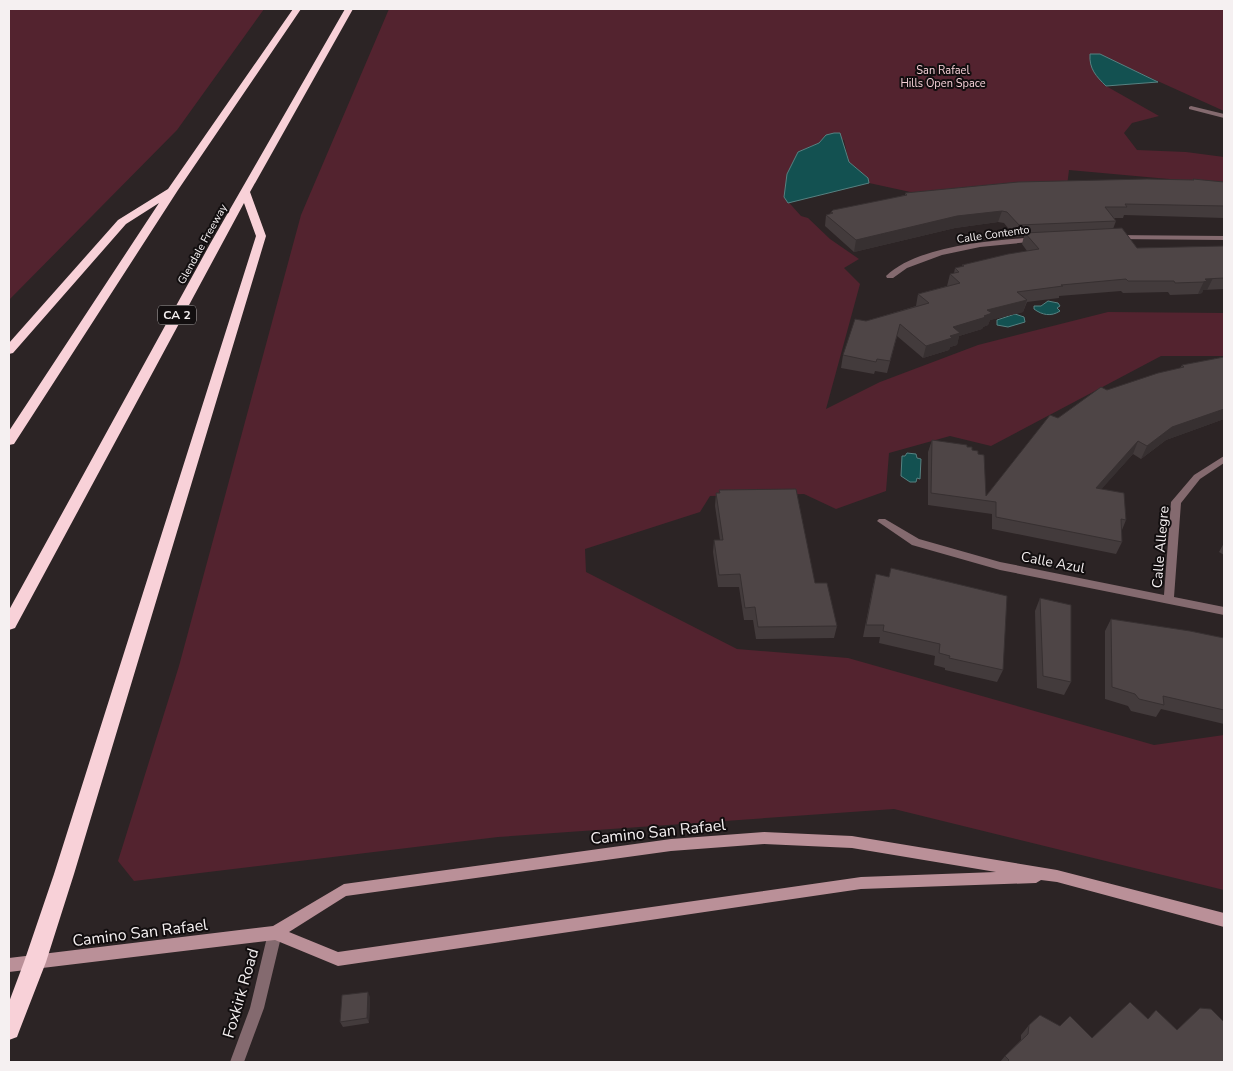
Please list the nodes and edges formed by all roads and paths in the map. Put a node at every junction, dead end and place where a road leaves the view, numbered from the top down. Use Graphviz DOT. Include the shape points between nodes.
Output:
graph roads {
  1 [pos="297,9"];
  2 [pos="348,9"];
  3 [pos="1191,108"];
  4 [pos="1224,116"];
  5 [pos="174,190"];
  6 [pos="245,192"];
  7 [pos="1108,237"];
  8 [pos="1044,238"];
  9 [pos="1224,238"];
  10 [pos="890,276"];
  11 [pos="9,350"];
  12 [pos="9,441"];
  13 [pos="1224,459"];
  14 [pos="882,522"];
  15 [pos="1169,599"];
  16 [pos="1224,611"];
  17 [pos="9,624"];
  18 [pos="1057,876"];
  19 [pos="1224,920"];
  20 [pos="275,933"];
  21 [pos="35,962"];
  22 [pos="9,966"];
  23 [pos="9,1029"];
  24 [pos="237,1062"];
  1 -- 5 [label="highway"];
  2 -- 6 [label="highway, Glendale Freeway / CA 2"];
  3 -- 4 [label="street"];
  5 -- 11 [label="highway" via="122,222"];
  5 -- 12 [label="highway"];
  6 -- 17 [label="highway, Glendale Freeway / CA 2"];
  6 -- 21 [label="highway" via="261,236"];
  7 -- 9 [label="street"];
  8 -- 10 [label="street, Calle Contento" via="946,252 902,267"];
  13 -- 15 [label="street, Calle Allegre" via="1197,477 1176,502"];
  14 -- 15 [label="street, Calle Azul" via="916,542 1000,566"];
  15 -- 16 [label="street, Calle Azul"];
  18 -- 19 [label="street, Camino San Rafael"];
  18 -- 20 [label="street, Camino San Rafael" via="861,883 338,960"];
  18 -- 20 [label="street, Camino San Rafael" via="852,842 755,839 671,845 344,890"];
  20 -- 21 [label="street, Camino San Rafael"];
  20 -- 24 [label="street, Foxkirk Road" via="257,1008"];
  21 -- 22 [label="street, Camino San Rafael"];
  21 -- 23 [label="highway"];
}
